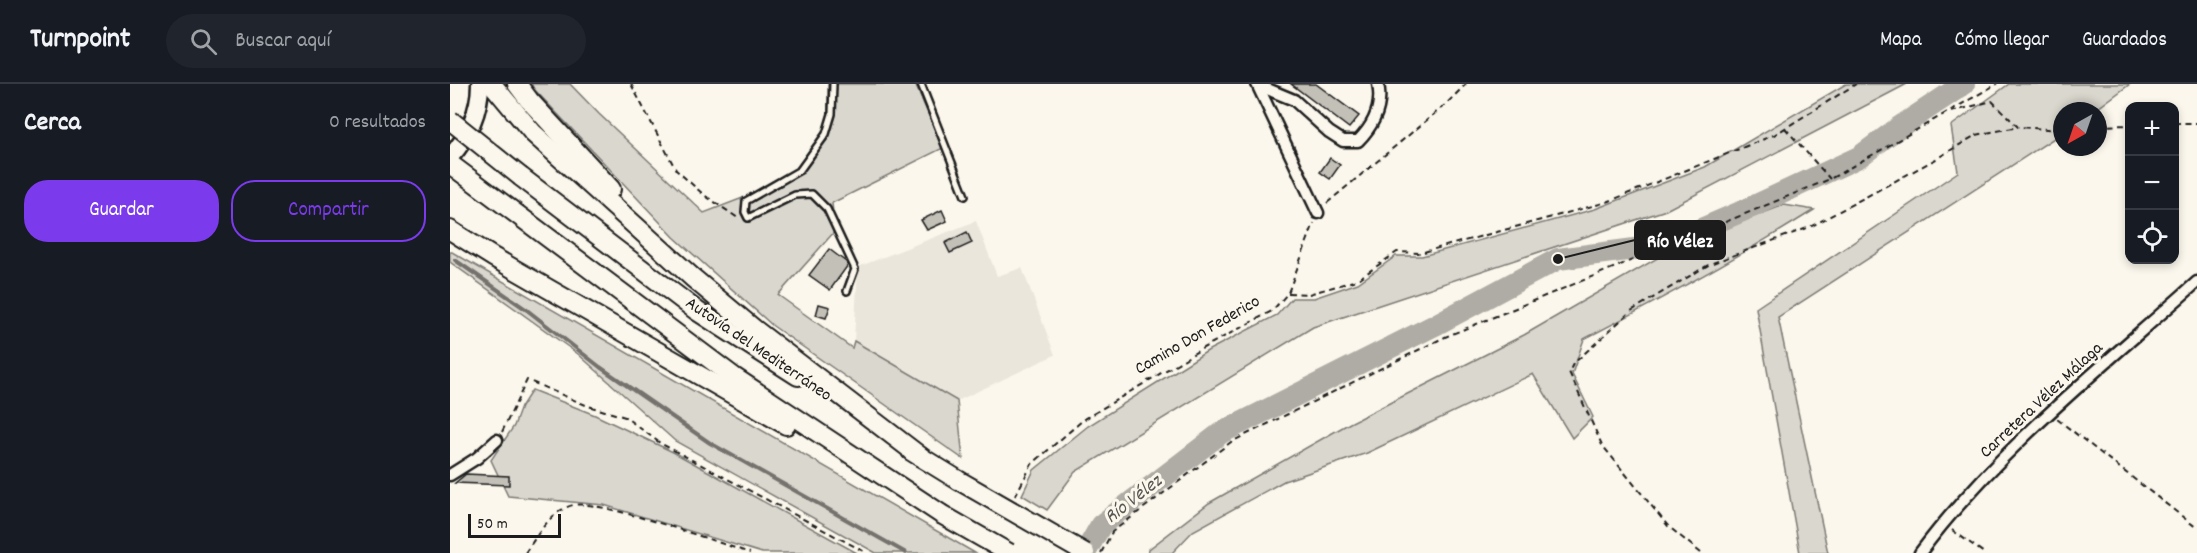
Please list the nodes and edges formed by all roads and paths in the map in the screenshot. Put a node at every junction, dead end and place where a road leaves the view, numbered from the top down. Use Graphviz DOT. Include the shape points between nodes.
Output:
graph roads {
  1 [pos="480,84"];
  2 [pos="492,84"];
  3 [pos="517,84"];
  4 [pos="631,84"];
  5 [pos="833,84"];
  6 [pos="921,84"];
  7 [pos="1378,84"];
  8 [pos="1466,84"];
  9 [pos="1856,84"];
  10 [pos="1997,84"];
  11 [pos="1259,85"];
  12 [pos="1946,114"];
  13 [pos="450,120"];
  14 [pos="2179,123"];
  15 [pos="2197,123"];
  16 [pos="2125,125"];
  17 [pos="2107,126"];
  18 [pos="2018,127"];
  19 [pos="1785,128"];
  20 [pos="2053,129"];
  21 [pos="450,157"];
  22 [pos="450,164"];
  23 [pos="1830,179"];
  24 [pos="965,196"];
  25 [pos="1318,213"];
  26 [pos="748,218"];
  27 [pos="450,230"];
  28 [pos="450,243"];
  29 [pos="664,252"];
  30 [pos="493,257"];
  31 [pos="2197,282"];
  32 [pos="847,291"];
  33 [pos="1288,293"];
  34 [pos="2050,414"];
  35 [pos="498,440"];
  36 [pos="921,457"];
  37 [pos="450,475"];
  38 [pos="1013,498"];
  39 [pos="941,514"];
  40 [pos="1942,523"];
  41 [pos="2197,528"];
  42 [pos="525,553"];
  43 [pos="750,553"];
  44 [pos="867,553"];
  45 [pos="1009,553"];
  46 [pos="1085,553"];
  47 [pos="1101,553"];
  48 [pos="1701,553"];
  49 [pos="1920,553"];
  50 [pos="1984,553"];
  1 -- 21 [label="main road" via="480,98 470,128"];
  2 -- 29 [label="highway" via="533,134"];
  3 -- 29 [label="highway"];
  4 -- 26 [label="path" via="675,170 742,221"];
  5 -- 26 [label="lane" via="832,114 826,134 801,170 746,201"];
  6 -- 24 [label="lane"];
  7 -- 11 [label="street" via="1378,112 1358,141 1343,141 1294,100"];
  8 -- 25 [label="path, Camino Don Federico"];
  9 -- 19 [label="path"];
  10 -- 12 [label="path"];
  11 -- 25 [label="street"];
  12 -- 18 [label="path" via="1992,101"];
  12 -- 23 [label="path"];
  13 -- 36 [label="highway, Autovía del Mediterráneo, bridge" via="697,311"];
  14 -- 15 [label="path"];
  16 -- 17 [label="path"];
  18 -- 20 [label="path"];
  18 -- 48 [label="path" via="1976,135 1810,226 1710,264 1631,311 1573,364 1569,372 1602,444 1668,526"];
  19 -- 23 [label="path"];
  19 -- 33 [label="path" via="1607,202 1420,253 1397,252 1358,280 1309,294"];
  22 -- 39 [label="highway, Autovía del Mediterráneo" via="734,377"];
  23 -- 47 [label="path" via="1445,338 1231,442 1112,531"];
  25 -- 33 [label="path, Camino Don Federico"];
  26 -- 32 [label="lane" via="795,195 812,194 827,209 855,269"];
  27 -- 30 [label="highway"];
  28 -- 30 [label="highway"];
  29 -- 36 [label="highway" via="754,329"];
  30 -- 39 [label="highway"];
  31 -- 34 [label="street, Carretera Vélez Málaga"];
  33 -- 38 [label="path, Camino Don Federico" via="1272,311 1083,420 1032,464"];
  34 -- 40 [label="street, Carretera Vélez Málaga"];
  34 -- 41 [label="path"];
  35 -- 37 [label="street"];
  35 -- 44 [label="path" via="527,381 626,417 660,442"];
  36 -- 46 [label="highway, Autovía del Mediterráneo, bridge"];
  39 -- 45 [label="highway, Autovía del Mediterráneo, bridge"];
  40 -- 49 [label="street, Carretera Vélez Málaga"];
  40 -- 50 [label="path"];
  42 -- 43 [label="path" via="554,514 574,505 610,509"];
}
